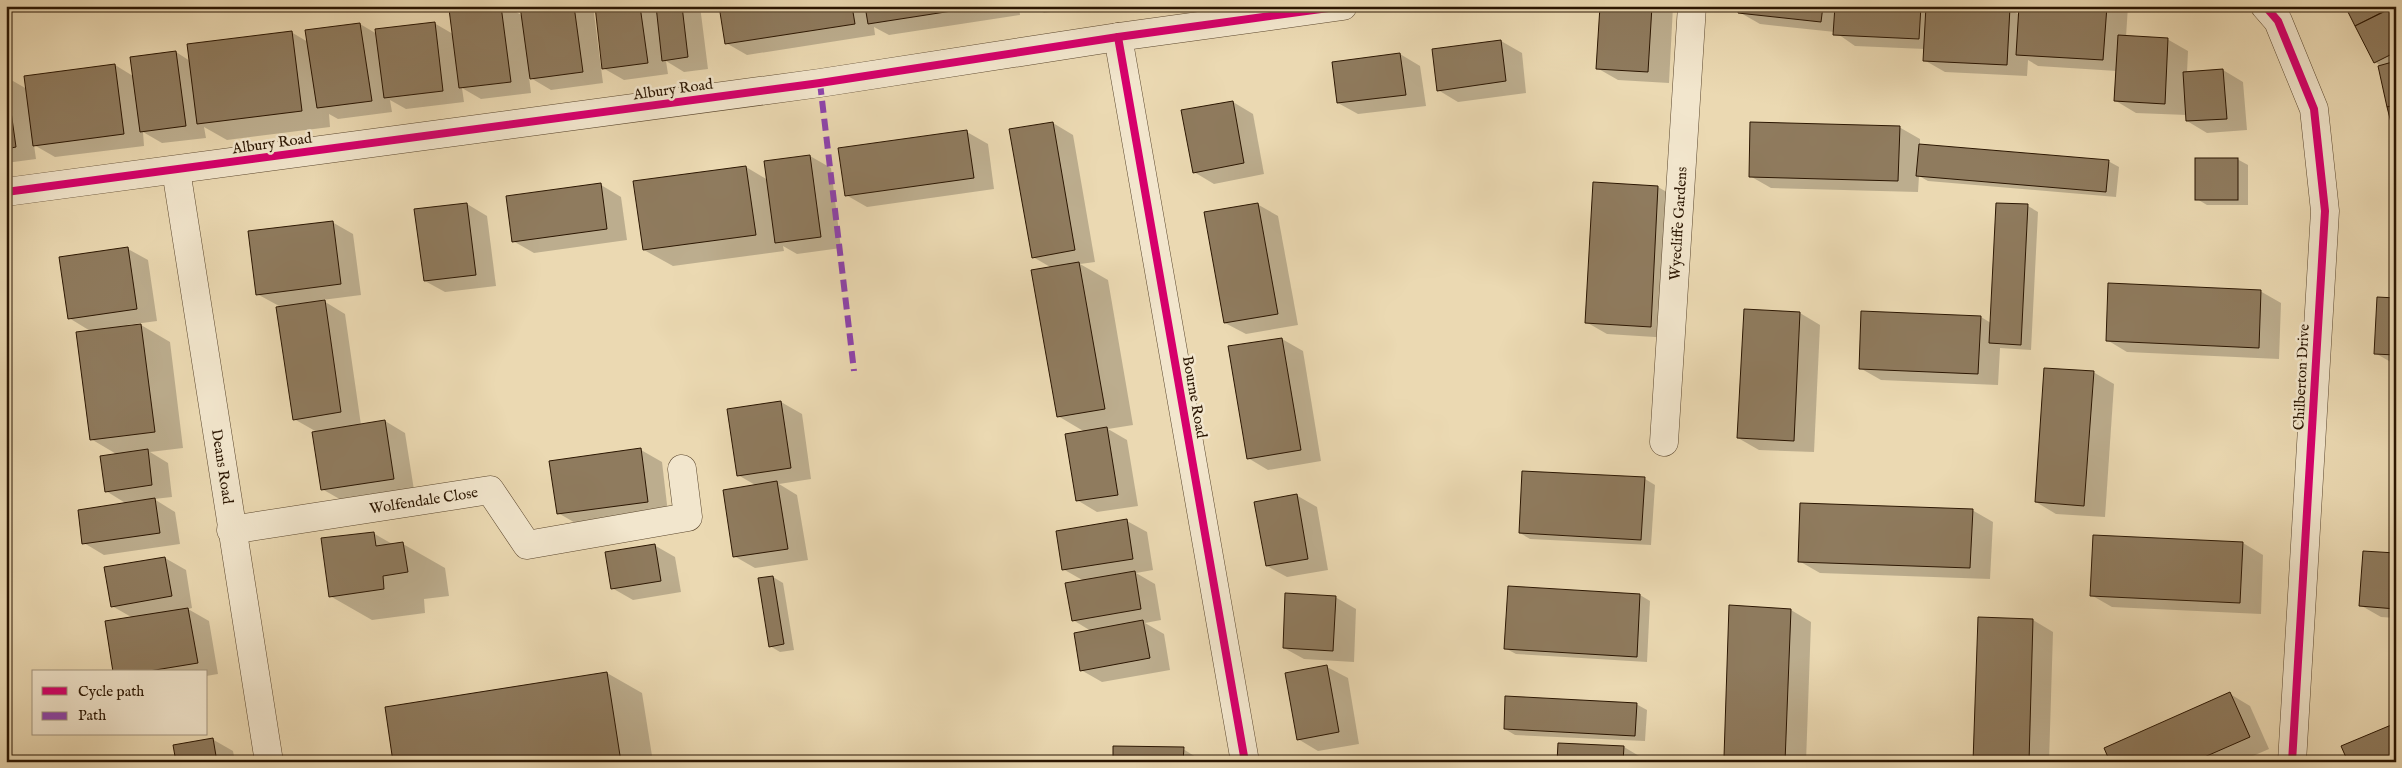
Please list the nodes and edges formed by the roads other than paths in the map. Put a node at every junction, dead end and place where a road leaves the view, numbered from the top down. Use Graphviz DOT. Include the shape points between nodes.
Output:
graph roads {
  1 [pos="1343,6"];
  2 [pos="1692,6"];
  3 [pos="2265,6"];
  4 [pos="1118,36"];
  5 [pos="176,170"];
  6 [pos="6,192"];
  7 [pos="1664,442"];
  8 [pos="682,469"];
  9 [pos="231,530"];
  10 [pos="269,762"];
  11 [pos="1245,762"];
  12 [pos="2292,762"];
  1 -- 4 [label="street, Albury Road"];
  2 -- 7 [label="street, Wyecliffe Gardens"];
  3 -- 12 [label="street, Chilberton Drive" via="2278,20 2314,110 2325,211"];
  4 -- 5 [label="street, Albury Road" via="820,83"];
  4 -- 11 [label="street, Bourne Road"];
  5 -- 6 [label="street, Albury Road"];
  5 -- 9 [label="street, Deans Road"];
  8 -- 9 [label="street, Wolfendale Close" via="688,517 527,545 490,490"];
  9 -- 10 [label="street, Deans Road"];
}
